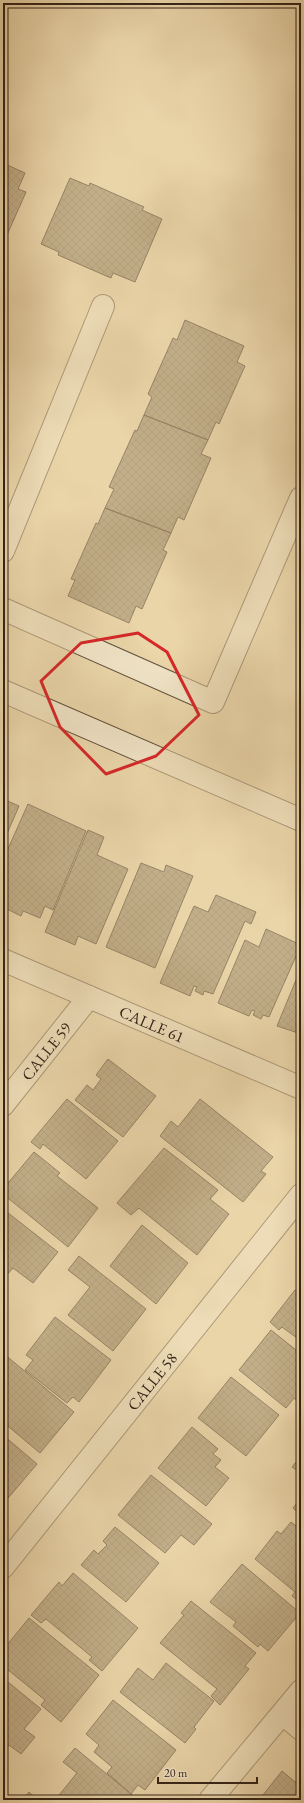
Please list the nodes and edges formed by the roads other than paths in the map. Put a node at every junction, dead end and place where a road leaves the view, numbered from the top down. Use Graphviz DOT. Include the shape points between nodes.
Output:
graph roads {
  1 [pos="103,306"];
  2 [pos="301,498"];
  3 [pos="3,551"];
  4 [pos="3,609"];
  5 [pos="3,690"];
  6 [pos="301,820"];
  7 [pos="3,960"];
  8 [pos="89,998"];
  9 [pos="301,1088"];
  10 [pos="3,1105"];
  11 [pos="301,1195"];
  12 [pos="3,1567"];
  13 [pos="301,1691"];
  14 [pos="282,1714"];
  15 [pos="301,1729"];
  16 [pos="210,1800"];
  1 -- 3 [label="street"];
  2 -- 4 [label="street" via="213,702"];
  5 -- 6 [label="street"];
  7 -- 8 [label="street, CALLE 61"];
  8 -- 9 [label="street, CALLE 61"];
  8 -- 10 [label="street, CALLE 59"];
  11 -- 12 [label="street, CALLE 58"];
  13 -- 14 [label="street"];
  14 -- 15 [label="street"];
  14 -- 16 [label="street"];
}
